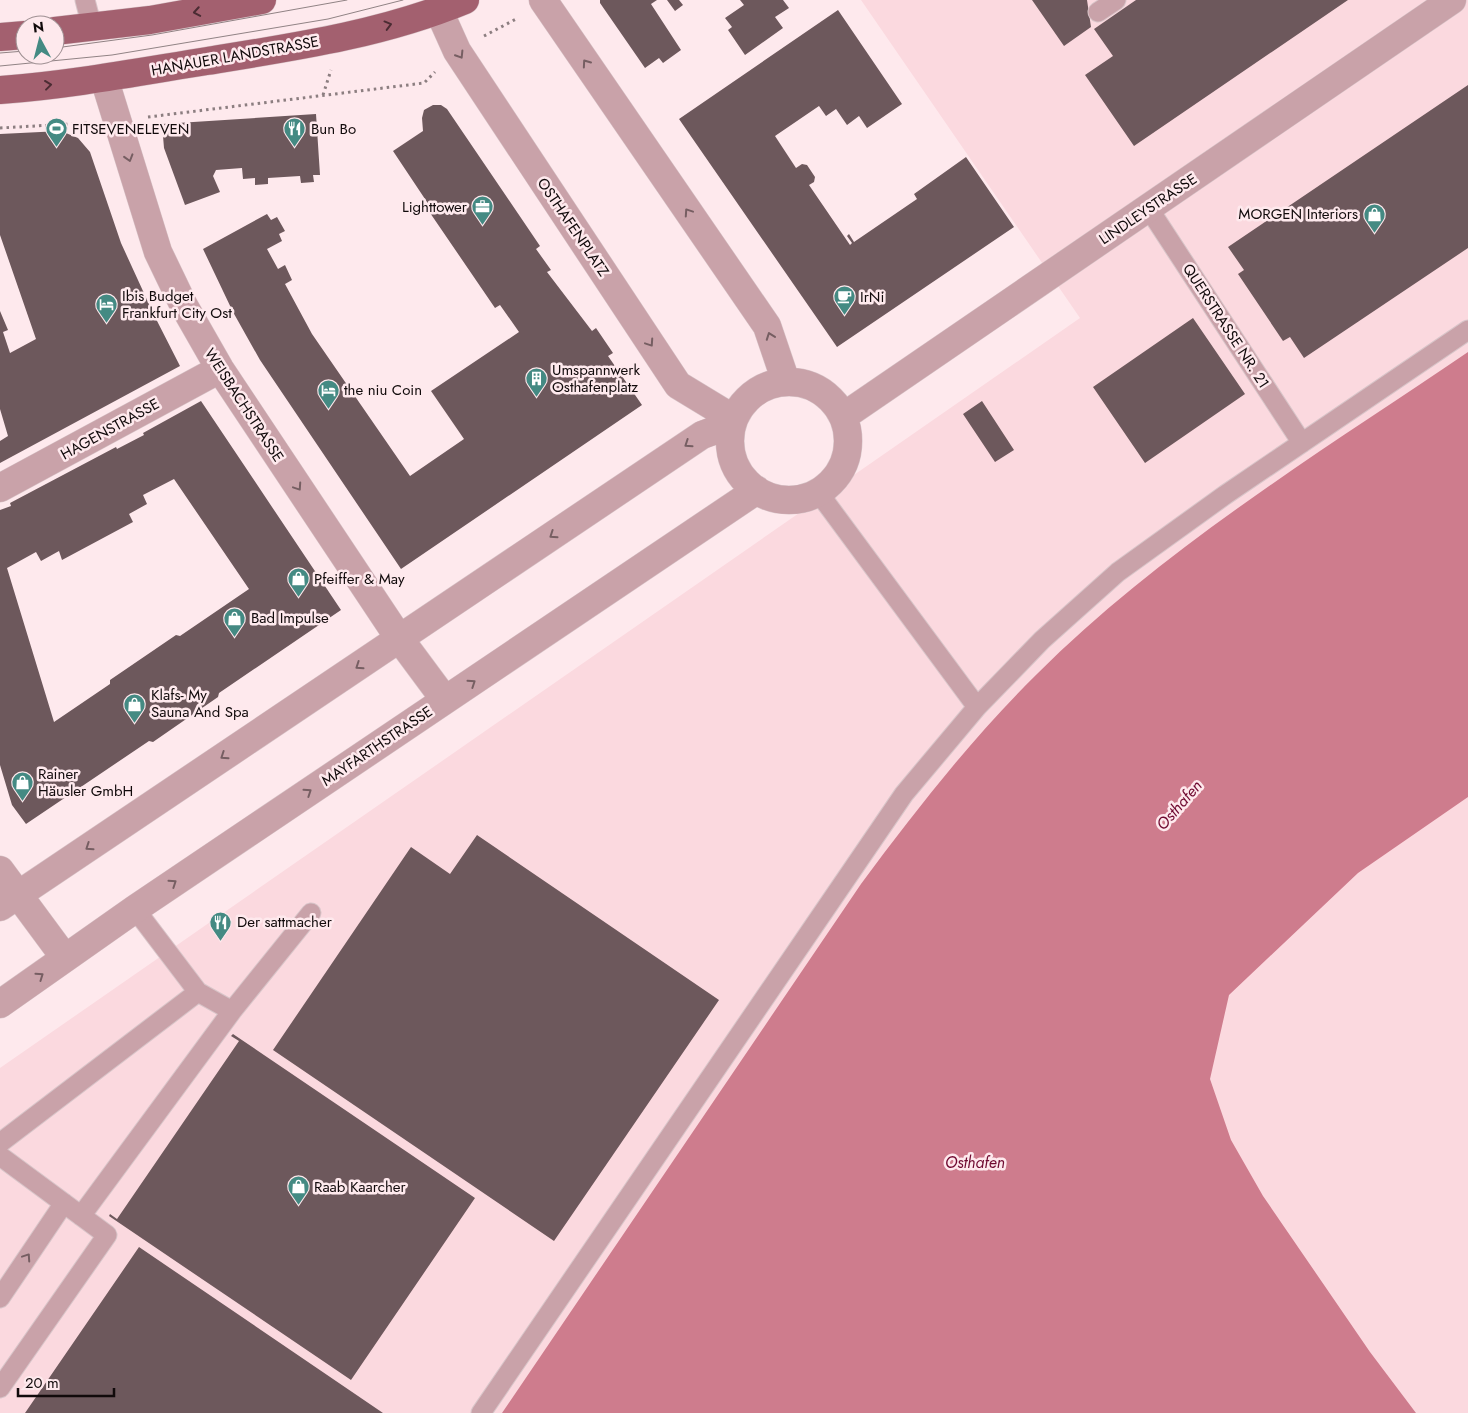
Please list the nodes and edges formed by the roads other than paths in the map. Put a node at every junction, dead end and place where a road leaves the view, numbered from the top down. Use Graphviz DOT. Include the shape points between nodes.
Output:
graph roads {
  1 [pos="85,0"];
  2 [pos="262,0"];
  3 [pos="465,0"];
  4 [pos="543,0"];
  5 [pos="1116,0"];
  6 [pos="1452,0"];
  7 [pos="437,5"];
  8 [pos="1098,12"];
  9 [pos="92,27"];
  10 [pos="65,30"];
  11 [pos="15,36"];
  12 [pos="0,37"];
  13 [pos="104,78"];
  14 [pos="0,90"];
  15 [pos="1149,209"];
  16 [pos="1468,330"];
  17 [pos="220,369"];
  18 [pos="786,382"];
  19 [pos="844,416"];
  20 [pos="733,422"];
  21 [pos="1302,443"];
  22 [pos="0,488"];
  23 [pos="757,490"];
  24 [pos="818,492"];
  25 [pos="399,638"];
  26 [pos="445,700"];
  27 [pos="977,707"];
  28 [pos="0,870"];
  29 [pos="9,901"];
  30 [pos="135,909"];
  31 [pos="311,913"];
  32 [pos="65,958"];
  33 [pos="198,992"];
  34 [pos="0,1004"];
  35 [pos="232,1011"];
  36 [pos="0,1143"];
  37 [pos="3,1165"];
  38 [pos="64,1203"];
  39 [pos="81,1216"];
  40 [pos="0,1298"];
  41 [pos="0,1388"];
  42 [pos="481,1413"];
  1 -- 9 [label="lane"];
  2 -- 9 [label="main road, one-way"];
  3 -- 7 [label="main road, HANAUER LANDSTRASSE"];
  18 -- 4 [label="street, one-way" via="767,326"];
  5 -- 8 [label="lane"];
  6 -- 15 [label="street, LINDLEYSTRASSE"];
  13 -- 7 [label="main road, HANAUER LANDSTRASSE, one-way" via="341,38"];
  7 -- 20 [label="street, OSTHAFENPLATZ, one-way" via="456,51 678,385"];
  9 -- 10 [label="main road"];
  11 -- 12 [label="main road"];
  14 -- 13 [label="main road, HANAUER LANDSTRASSE, one-way"];
  13 -- 17 [label="street, WEISBACHSTRASSE, one-way" via="158,252"];
  15 -- 19 [label="street, LINDLEYSTRASSE"];
  15 -- 21 [label="lane, QUERSTRASSE NR. 21"];
  16 -- 21 [label="lane"];
  17 -- 22 [label="street, HAGENSTRASSE"];
  17 -- 25 [label="street, WEISBACHSTRASSE, one-way"];
  18 -- 19 [label="street" via="809,385 827,395"];
  18 -- 20 [label="street" via="765,386 748,398"];
  19 -- 24 [label="street" via="848,441 845,461 834,479"];
  20 -- 23 [label="street" via="730,444 735,464 746,482"];
  20 -- 25 [label="street, one-way" via="702,435"];
  21 -- 27 [label="lane" via="1118,572 1042,640"];
  23 -- 24 [label="street" via="776,498 796,499"];
  26 -- 23 [label="street, MAYFARTHSTRASSE, one-way"];
  24 -- 27 [label="lane"];
  25 -- 26 [label="street, WEISBACHSTRASSE"];
  25 -- 29 [label="street, one-way"];
  30 -- 26 [label="street, MAYFARTHSTRASSE, one-way"];
  27 -- 42 [label="lane" via="904,794"];
  28 -- 29 [label="street"];
  29 -- 32 [label="street"];
  30 -- 32 [label="street, MAYFARTHSTRASSE"];
  30 -- 33 [label="lane"];
  31 -- 35 [label="lane"];
  34 -- 32 [label="street, MAYFARTHSTRASSE, one-way"];
  33 -- 35 [label="lane"];
  33 -- 36 [label="lane"];
  35 -- 39 [label="lane"];
  37 -- 38 [label="lane"];
  38 -- 39 [label="lane"];
  40 -- 38 [label="lane, one-way"];
  39 -- 41 [label="lane" via="107,1235"];
}
